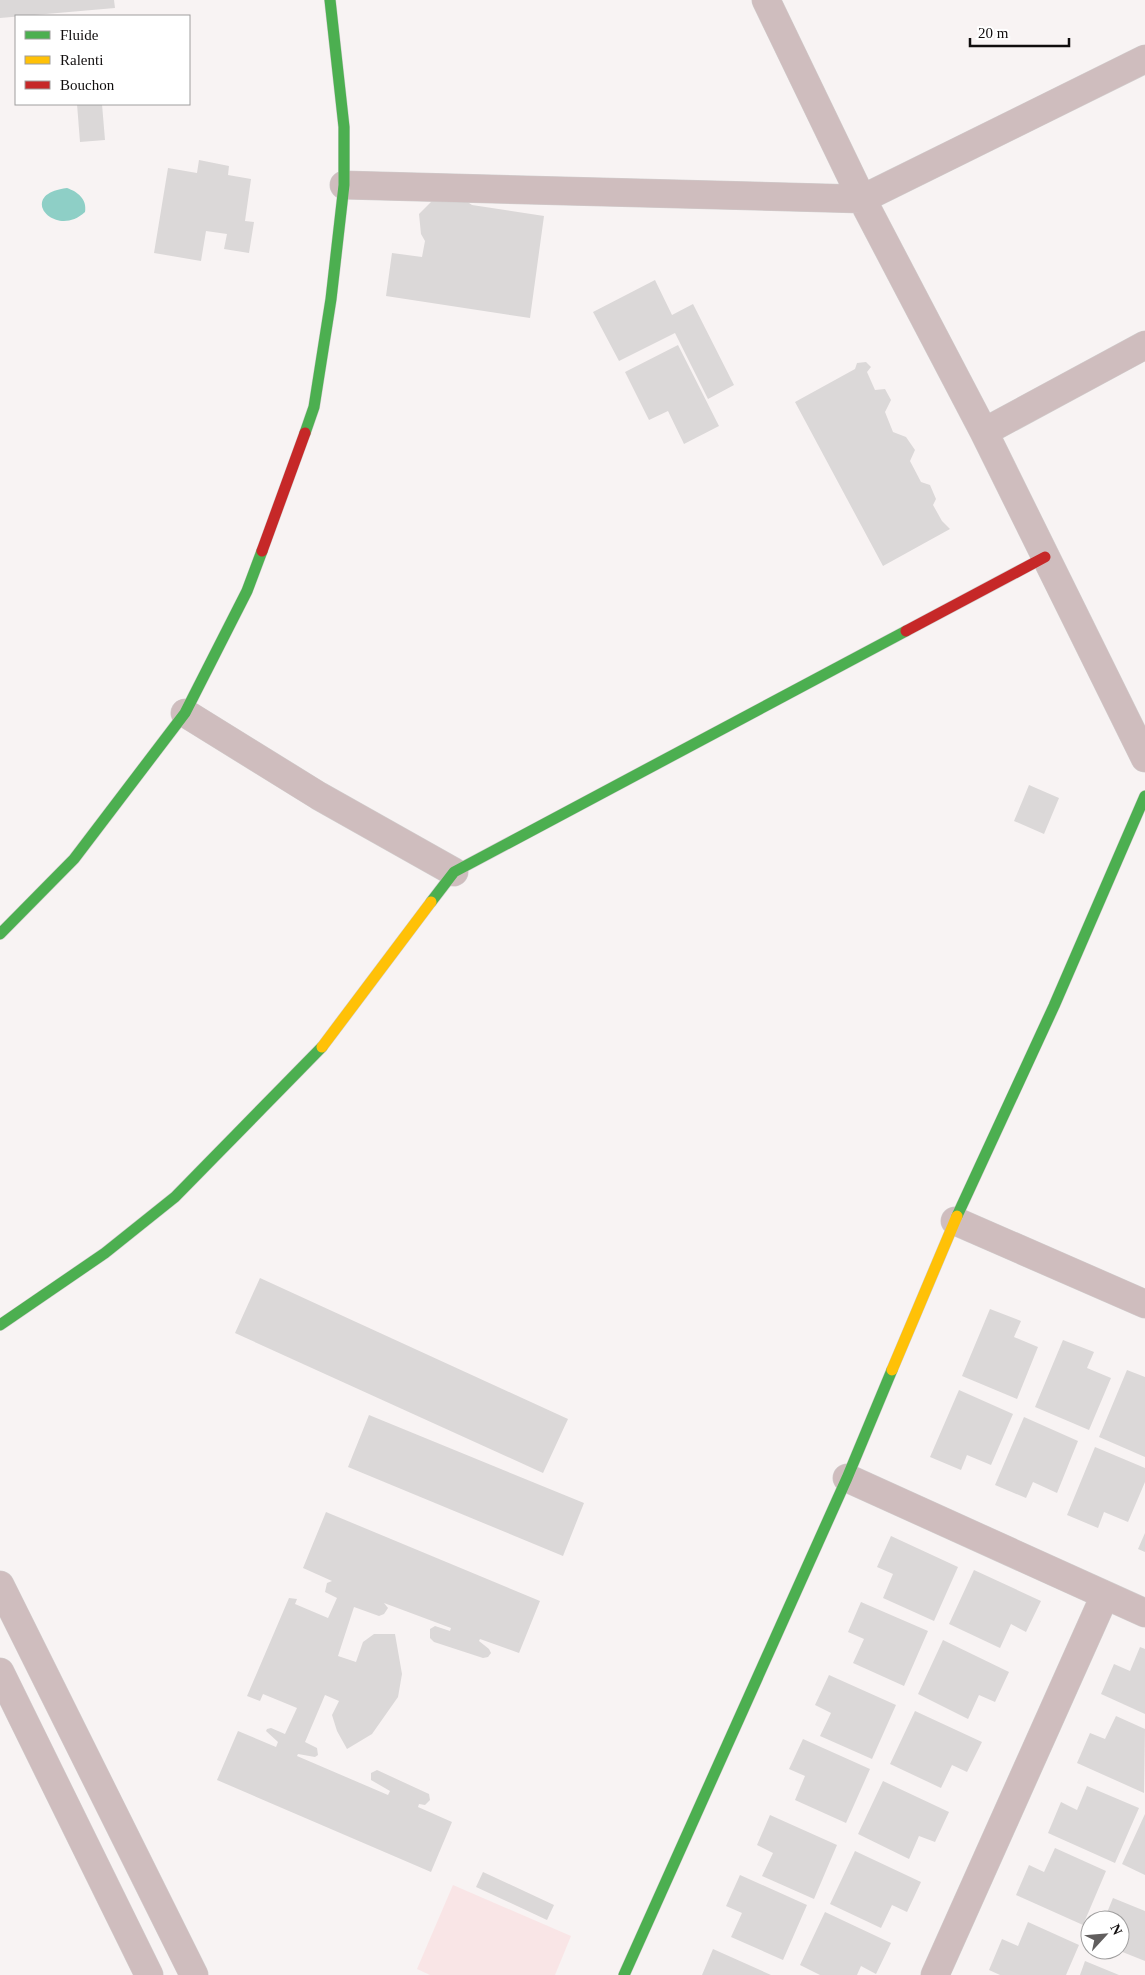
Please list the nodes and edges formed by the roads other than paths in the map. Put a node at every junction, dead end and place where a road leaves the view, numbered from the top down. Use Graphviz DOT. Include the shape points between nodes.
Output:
graph roads {
  1 [pos="330,0"];
  2 [pos="766,0"];
  3 [pos="1145,59"];
  4 [pos="344,185"];
  5 [pos="862,199"];
  6 [pos="1144,347"];
  7 [pos="984,432"];
  8 [pos="1045,557"];
  9 [pos="185,713"];
  10 [pos="1145,758"];
  11 [pos="1145,796"];
  12 [pos="454,872"];
  13 [pos="0,934"];
  14 [pos="955,1221"];
  15 [pos="1145,1304"];
  16 [pos="0,1325"];
  17 [pos="847,1478"];
  18 [pos="0,1585"];
  19 [pos="1105,1595"];
  20 [pos="1145,1613"];
  21 [pos="0,1672"];
  22 [pos="149,1975"];
  23 [pos="194,1975"];
  24 [pos="624,1975"];
  25 [pos="935,1975"];
  1 -- 4 [label="street" via="344,128"];
  2 -- 5 [label="street"];
  3 -- 5 [label="street"];
  4 -- 5 [label="street"];
  4 -- 9 [label="street" via="314,407 246,591"];
  5 -- 7 [label="street"];
  6 -- 7 [label="street"];
  7 -- 8 [label="street"];
  8 -- 10 [label="street"];
  8 -- 12 [label="street"];
  9 -- 12 [label="street" via="319,796"];
  9 -- 13 [label="street" via="74,859"];
  11 -- 14 [label="street" via="1054,1006"];
  12 -- 16 [label="street" via="325,1044 175,1197 105,1253"];
  14 -- 15 [label="street"];
  14 -- 17 [label="street"];
  17 -- 19 [label="street"];
  17 -- 24 [label="street"];
  18 -- 23 [label="street"];
  19 -- 20 [label="street"];
  19 -- 25 [label="street"];
  21 -- 22 [label="street"];
}
